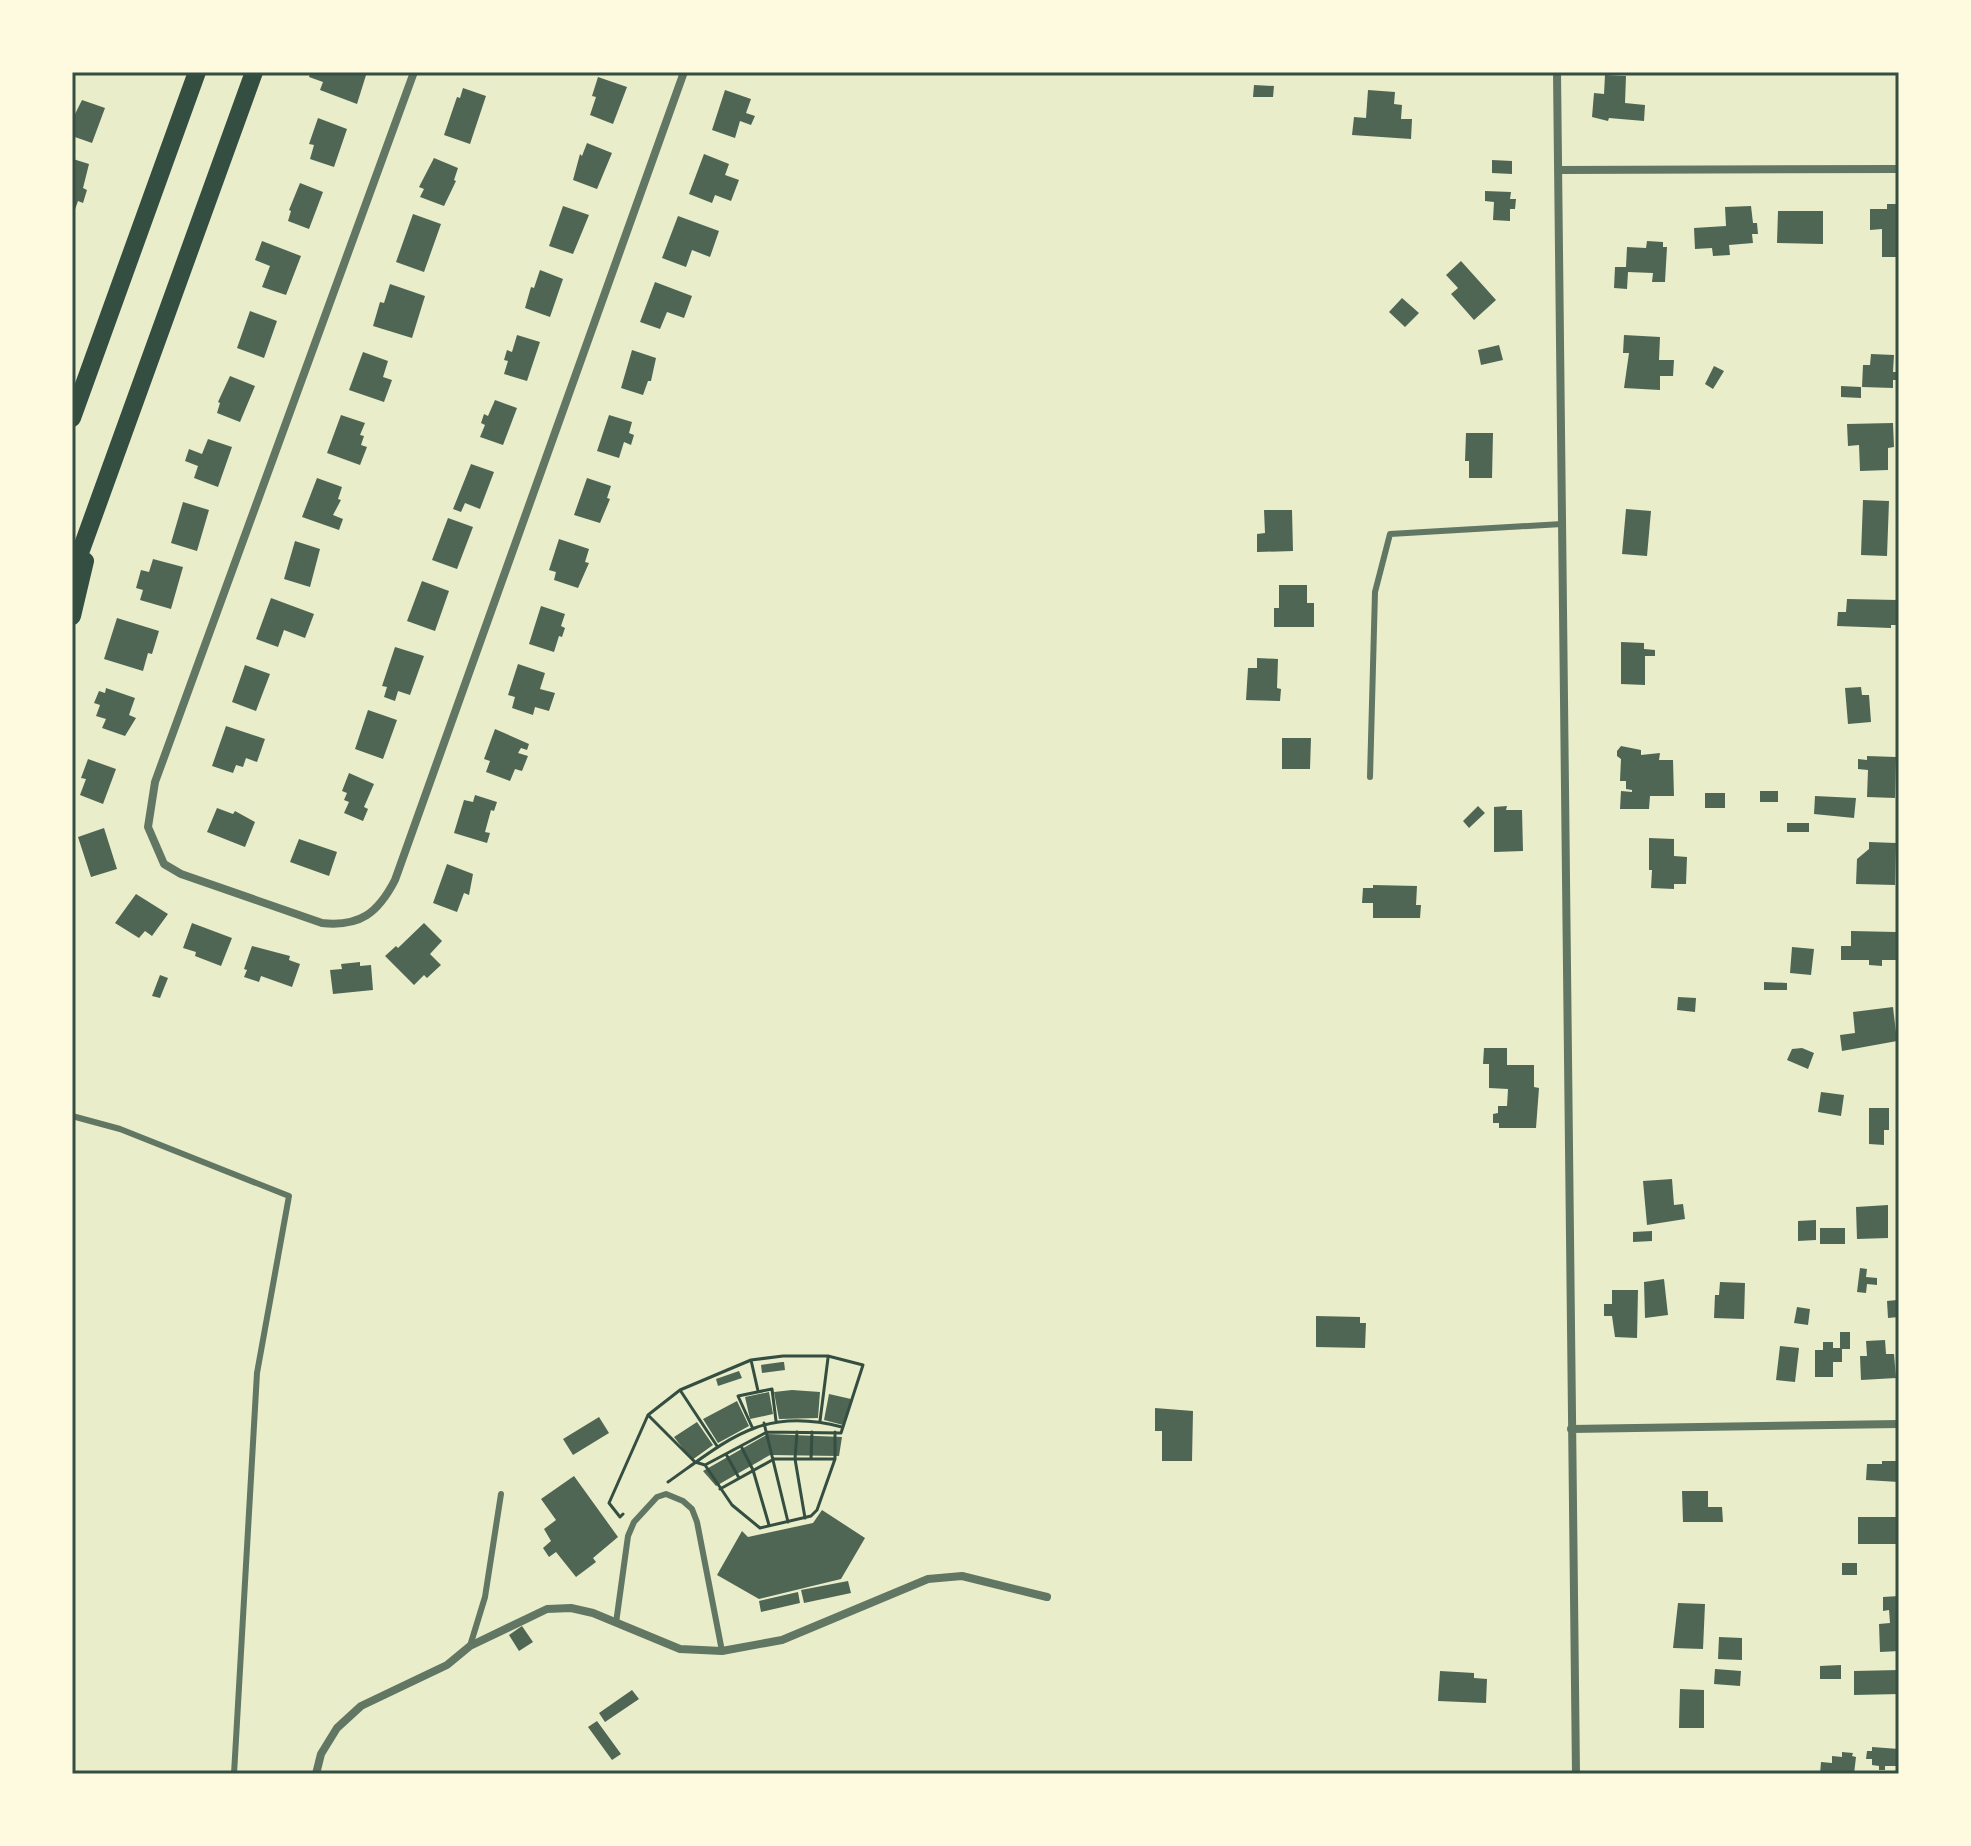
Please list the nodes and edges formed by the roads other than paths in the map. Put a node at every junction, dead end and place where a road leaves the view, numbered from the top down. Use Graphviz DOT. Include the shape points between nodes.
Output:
graph roads {
  1 [pos="197,72"];
  2 [pos="254,72"];
  3 [pos="414,72"];
  4 [pos="684,72"];
  5 [pos="1557,72"];
  6 [pos="1899,169"];
  7 [pos="1558,170"];
  8 [pos="72,418"];
  9 [pos="103,490"];
  10 [pos="1562,524"];
  11 [pos="72,575"];
  12 [pos="72,616"];
  13 [pos="1370,777"];
  14 [pos="72,1116"];
  15 [pos="1899,1424"];
  16 [pos="1571,1429"];
  17 [pos="501,1494"];
  18 [pos="1047,1597"];
  19 [pos="616,1623"];
  20 [pos="470,1646"];
  21 [pos="722,1651"];
  22 [pos="234,1774"];
  23 [pos="316,1774"];
  24 [pos="1576,1774"];
  1 -- 8 [label="highway"];
  2 -- 9 [label="highway"];
  3 -- 4 [label="street" via="155,782 148,827 164,864 181,874 341,925 360,920 379,906 395,880"];
  5 -- 7 [label="street"];
  6 -- 7 [label="street"];
  7 -- 10 [label="street"];
  9 -- 11 [label="highway"];
  9 -- 12 [label="highway"];
  10 -- 13 [label="lane" via="1390,534 1375,592"];
  10 -- 16 [label="street"];
  14 -- 22 [label="lane" via="120,1129 289,1196 257,1373"];
  15 -- 16 [label="street"];
  16 -- 24 [label="street"];
  17 -- 20 [label="lane" via="485,1597"];
  18 -- 21 [label="street" via="962,1576 928,1579 782,1640"];
  19 -- 20 [label="street" via="571,1608 547,1609"];
  19 -- 21 [label="street" via="680,1649"];
  19 -- 21 [label="lane" via="628,1536 634,1522 666,1494 692,1509 697,1522"];
  20 -- 23 [label="street" via="447,1665 361,1706 337,1728"];
}
